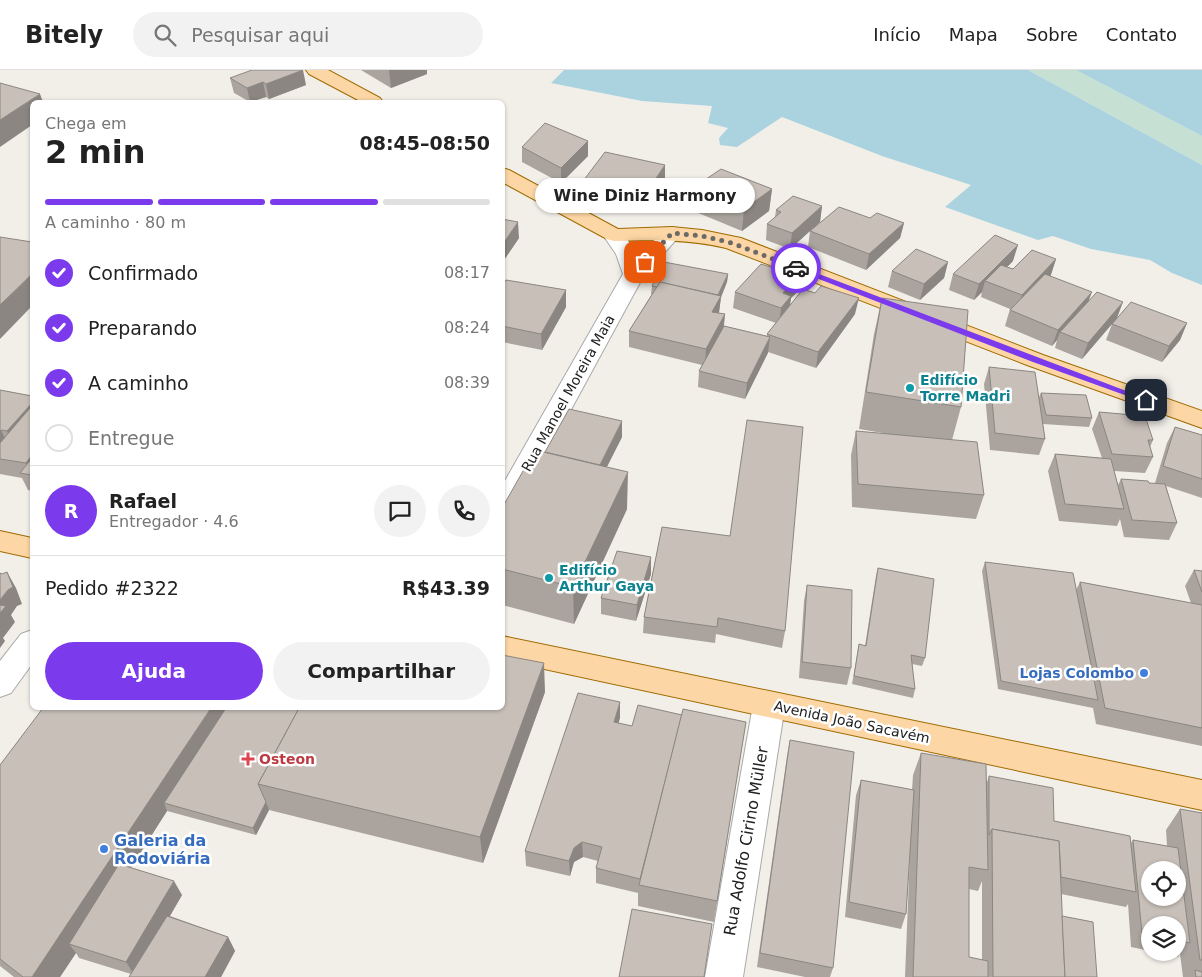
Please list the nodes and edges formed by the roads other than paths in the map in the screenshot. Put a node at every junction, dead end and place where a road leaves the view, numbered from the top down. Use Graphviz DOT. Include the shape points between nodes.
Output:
graph roads {
  1 [pos="315,70"];
  2 [pos="370,100"];
  3 [pos="505,176"];
  4 [pos="672,233"];
  5 [pos="614,235"];
  6 [pos="634,274"];
  7 [pos="1202,420"];
  8 [pos="505,506"];
  9 [pos="0,541"];
  10 [pos="30,548"];
  11 [pos="30,645"];
  12 [pos="505,649"];
  13 [pos="0,684"];
  14 [pos="769,705"];
  15 [pos="1202,796"];
  16 [pos="724,977"];
  1 -- 2 [label="main road"];
  3 -- 5 [label="main road"];
  4 -- 5 [label="main road"];
  4 -- 6 [label="street, Rua Manoel Moreira Maia"];
  4 -- 7 [label="main road" via="732,243"];
  5 -- 6 [label="street" via="627,254"];
  6 -- 8 [label="street, Rua Manoel Moreira Maia"];
  9 -- 10 [label="main road"];
  11 -- 13 [label="street"];
  12 -- 14 [label="main road, Avenida João Sacavém"];
  14 -- 15 [label="main road, Avenida João Sacavém"];
  14 -- 16 [label="street, Rua Adolfo Cirino Müller"];
}
